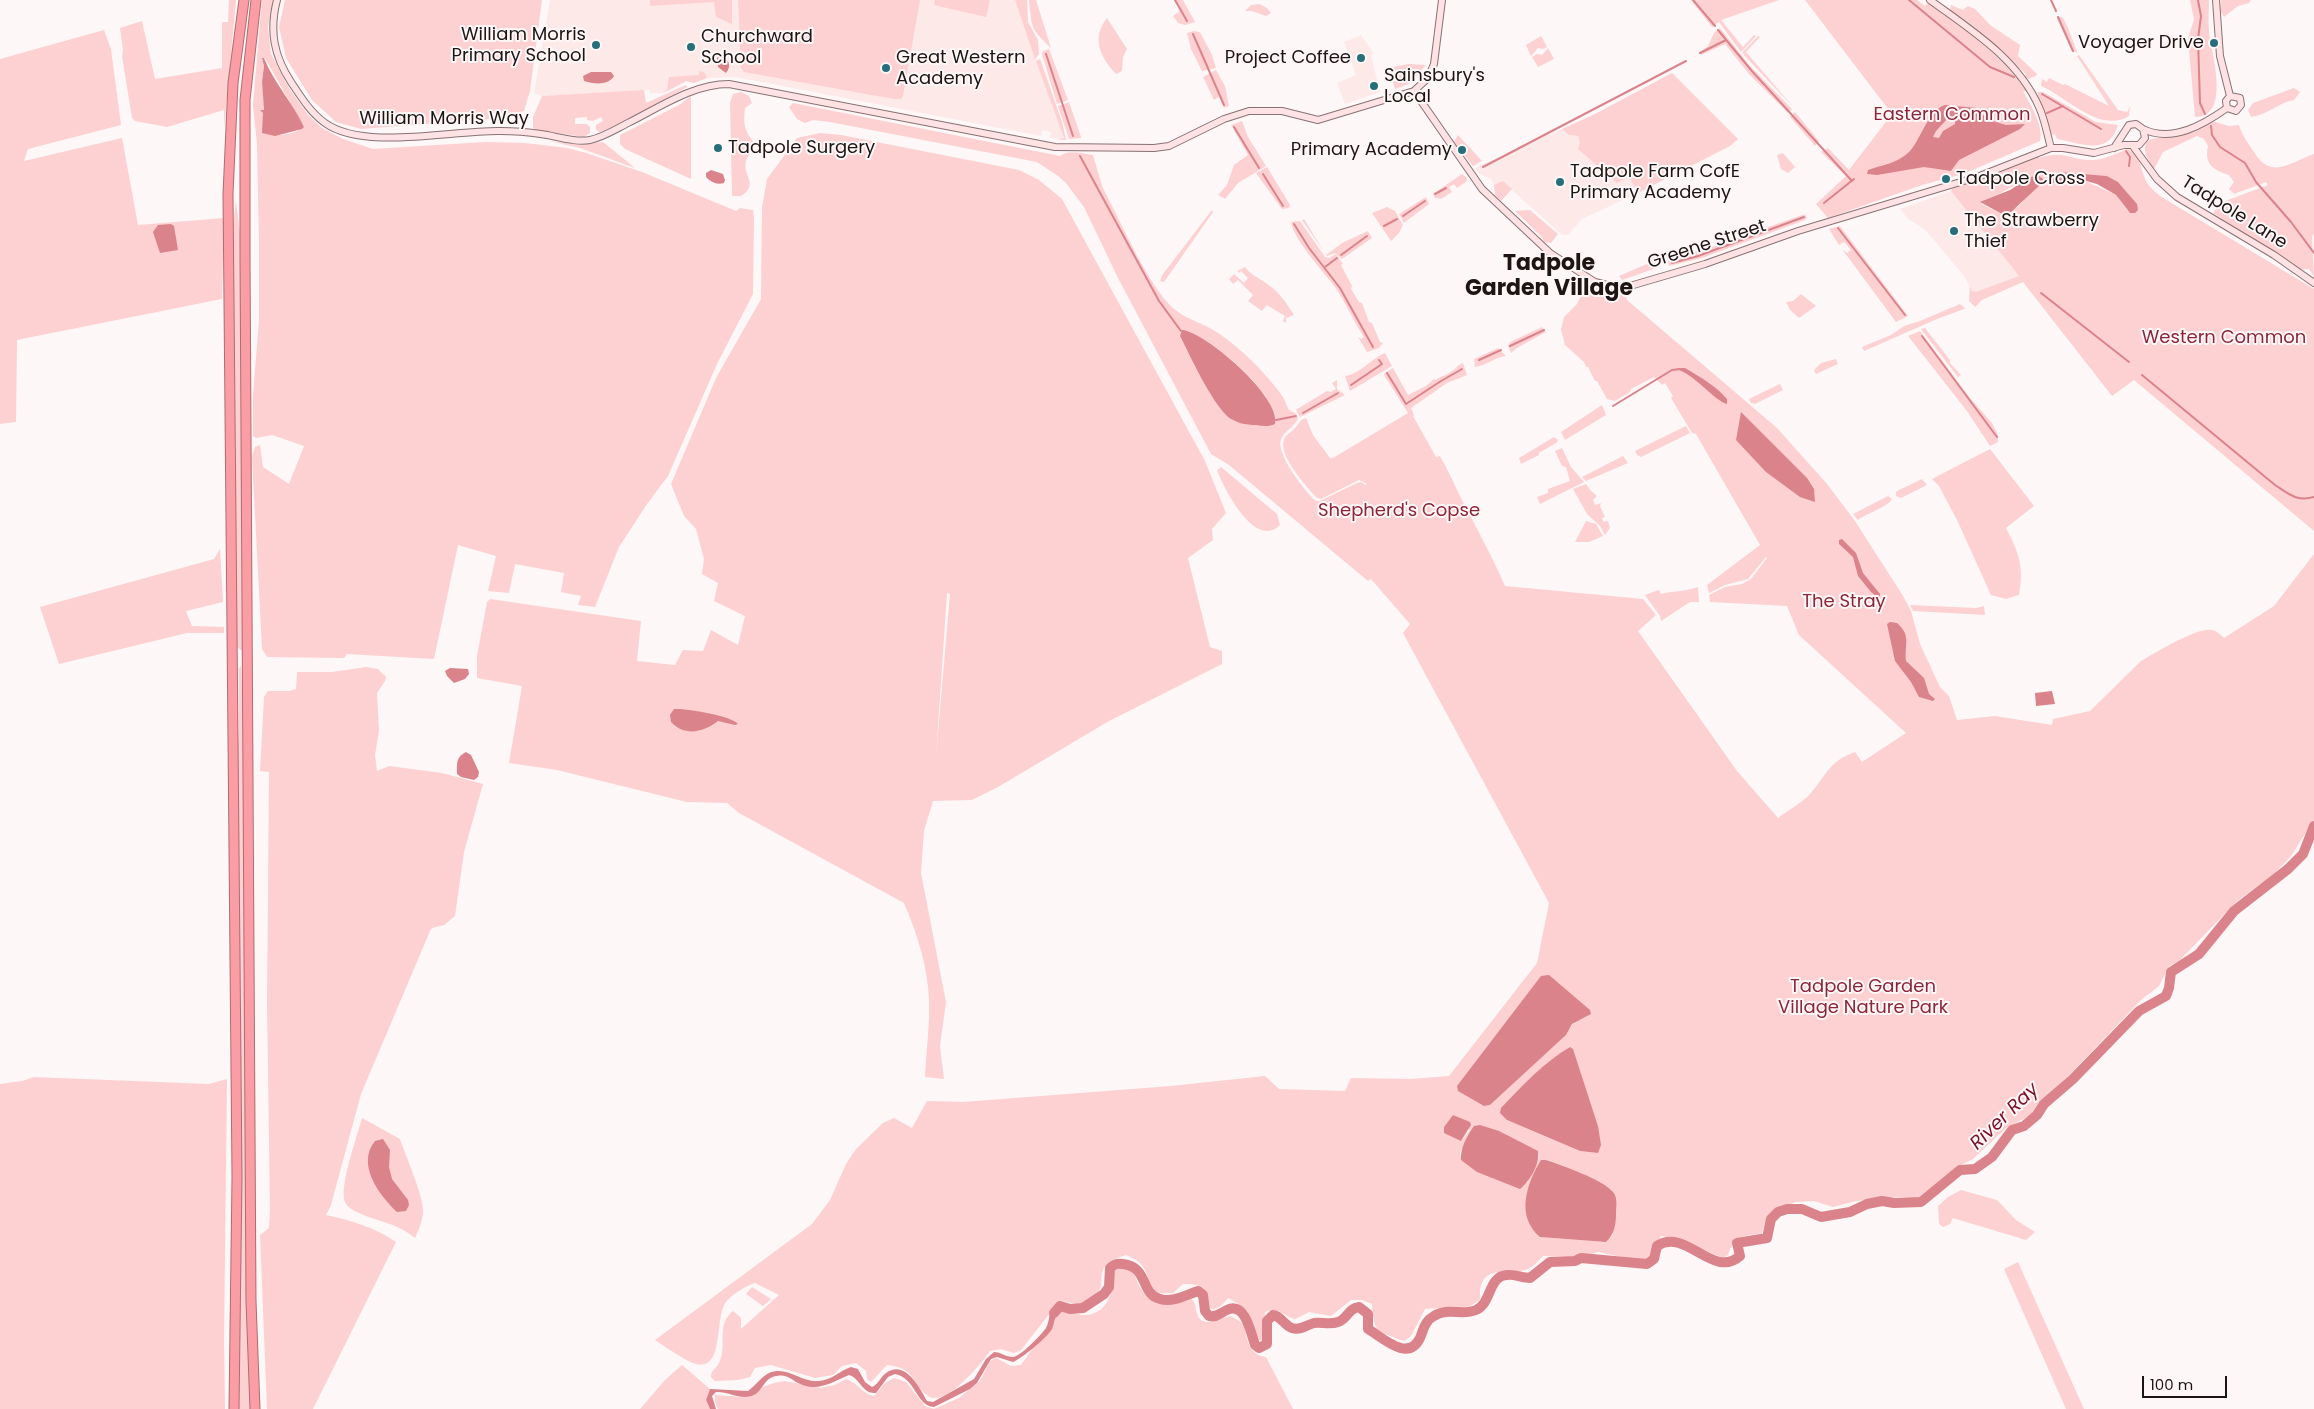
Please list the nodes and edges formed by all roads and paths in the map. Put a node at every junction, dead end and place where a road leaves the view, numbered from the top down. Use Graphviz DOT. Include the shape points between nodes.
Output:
graph roads {
  1 [pos="244,0"];
  2 [pos="256,0"];
  3 [pos="277,0"];
  4 [pos="1442,0"];
  5 [pos="1930,0"];
  6 [pos="2216,0"];
  7 [pos="1414,91"];
  8 [pos="2230,96"];
  9 [pos="2227,108"];
  10 [pos="2143,128"];
  11 [pos="2124,132"];
  12 [pos="2158,134"];
  13 [pos="2142,142"];
  14 [pos="2131,145"];
  15 [pos="2050,148"];
  16 [pos="2114,148"];
  17 [pos="2144,161"];
  18 [pos="2314,283"];
  19 [pos="234,1409"];
  20 [pos="255,1409"];
  1 -- 19 [label="highway" via="233,83 228,194 237,1177"];
  2 -- 20 [label="highway" via="245,100 251,1301"];
  3 -- 7 [label="street, William Morris Way" via="273,15 274,44 288,78 323,122 344,132 368,137 499,130 590,140 693,90 729,84 1055,147 1160,148 1230,116 1249,111 1282,111 1318,120"];
  4 -- 7 [label="street" via="1434,64 1428,78"];
  5 -- 15 [label="street" via="1999,53 2018,72 2039,107"];
  6 -- 8 [label="street" via="2220,56"];
  7 -- 15 [label="street, Greene Street" via="1482,189 1550,253 1596,282 1615,287 1630,286 1705,264 1798,231 1977,177"];
  8 -- 9 [label="street" via="2226,101"];
  8 -- 9 [label="street" via="2238,96 2241,105 2236,111"];
  9 -- 12 [label="street" via="2182,132"];
  10 -- 11 [label="street" via="2132,124"];
  10 -- 12 [label="street"];
  10 -- 13 [label="street"];
  11 -- 14 [label="street, Tadpole Lane" via="2125,141"];
  11 -- 16 [label="street"];
  12 -- 13 [label="street"];
  13 -- 14 [label="street"];
  13 -- 17 [label="street"];
  14 -- 16 [label="street"];
  14 -- 17 [label="street, Tadpole Lane"];
  15 -- 16 [label="street" via="2094,153"];
  17 -- 18 [label="street, Tadpole Lane" via="2177,197"];
}
